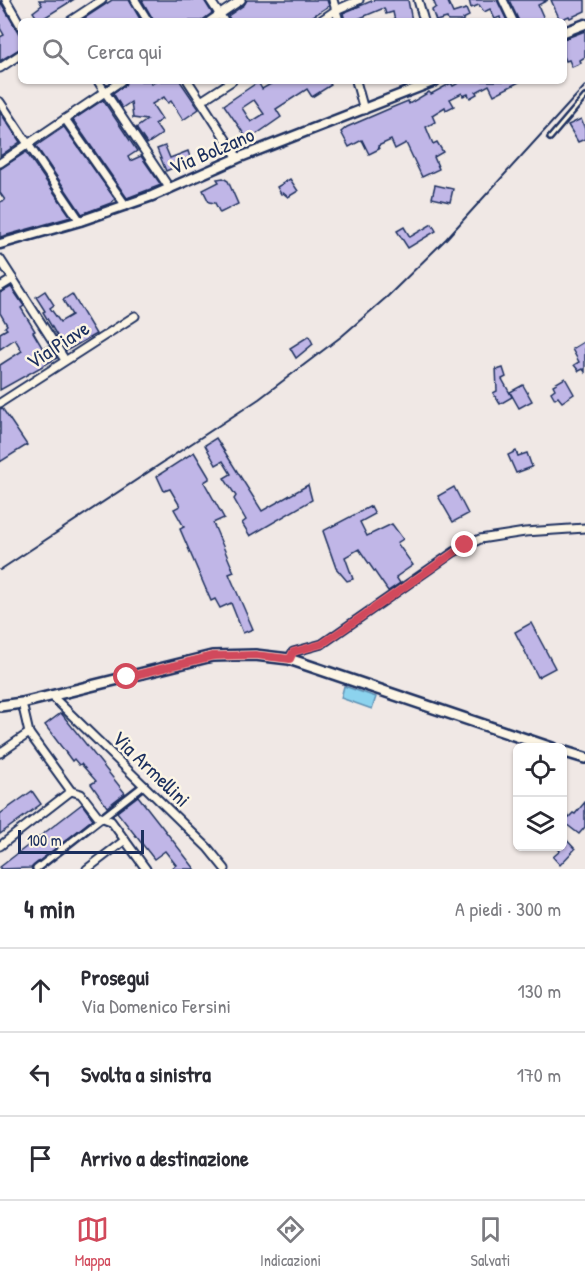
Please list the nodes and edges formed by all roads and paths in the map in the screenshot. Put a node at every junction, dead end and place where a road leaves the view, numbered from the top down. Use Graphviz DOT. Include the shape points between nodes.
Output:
graph roads {
  1 [pos="6,0"];
  2 [pos="102,0"];
  3 [pos="135,0"];
  4 [pos="210,0"];
  5 [pos="241,0"];
  6 [pos="333,0"];
  7 [pos="359,0"];
  8 [pos="418,0"];
  9 [pos="503,0"];
  10 [pos="336,10"];
  11 [pos="220,14"];
  12 [pos="75,18"];
  13 [pos="146,18"];
  14 [pos="214,18"];
  15 [pos="222,18"];
  16 [pos="324,18"];
  17 [pos="338,18"];
  18 [pos="423,18"];
  19 [pos="512,18"];
  20 [pos="18,21"];
  21 [pos="585,24"];
  22 [pos="567,31"];
  23 [pos="18,56"];
  24 [pos="0,68"];
  25 [pos="100,84"];
  26 [pos="117,84"];
  27 [pos="190,84"];
  28 [pos="227,84"];
  29 [pos="357,84"];
  30 [pos="428,84"];
  31 [pos="105,92"];
  32 [pos="585,97"];
  33 [pos="201,101"];
  34 [pos="0,102"];
  35 [pos="364,110"];
  36 [pos="65,119"];
  37 [pos="550,138"];
  38 [pos="28,144"];
  39 [pos="238,158"];
  40 [pos="0,163"];
  41 [pos="170,189"];
  42 [pos="126,206"];
  43 [pos="80,221"];
  44 [pos="0,244"];
  45 [pos="0,259"];
  46 [pos="13,279"];
  47 [pos="0,287"];
  48 [pos="135,316"];
  49 [pos="65,360"];
  50 [pos="1,401"];
  51 [pos="585,528"];
  52 [pos="290,659"];
  53 [pos="51,695"];
  54 [pos="22,703"];
  55 [pos="0,706"];
  56 [pos="29,733"];
  57 [pos="540,743"];
  58 [pos="0,753"];
  59 [pos="567,753"];
  60 [pos="585,758"];
  61 [pos="144,785"];
  62 [pos="71,791"];
  63 [pos="103,818"];
  64 [pos="124,840"];
  65 [pos="0,846"];
  66 [pos="36,869"];
  67 [pos="87,869"];
  68 [pos="146,869"];
  69 [pos="225,869"];
  1 -- 20 [label="street"];
  2 -- 12 [label="street"];
  3 -- 13 [label="street"];
  4 -- 11 [label="street"];
  5 -- 11 [label="street"];
  6 -- 10 [label="street"];
  7 -- 10 [label="street"];
  8 -- 18 [label="street"];
  9 -- 19 [label="street"];
  10 -- 16 [label="street"];
  10 -- 17 [label="street"];
  11 -- 14 [label="street"];
  11 -- 15 [label="street"];
  21 -- 22 [label="street"];
  23 -- 24 [label="street"];
  25 -- 31 [label="street"];
  26 -- 31 [label="street"];
  27 -- 33 [label="street"];
  28 -- 33 [label="street"];
  29 -- 35 [label="street"];
  30 -- 35 [label="street, Via Bolzano"];
  31 -- 36 [label="street"];
  31 -- 41 [label="street"];
  32 -- 37 [label="lane"];
  33 -- 39 [label="street"];
  34 -- 38 [label="street"];
  35 -- 39 [label="street, Via Bolzano"];
  36 -- 38 [label="street"];
  36 -- 42 [label="street"];
  38 -- 40 [label="street"];
  38 -- 43 [label="street"];
  39 -- 41 [label="street, Via Bolzano"];
  41 -- 42 [label="street, Via Bolzano"];
  42 -- 43 [label="street, Via Bolzano"];
  43 -- 44 [label="street, Via Bolzano"];
  45 -- 46 [label="street"];
  46 -- 47 [label="street"];
  46 -- 49 [label="street"];
  48 -- 49 [label="street, Via Piave"];
  49 -- 50 [label="street, Via Piave"];
  51 -- 52 [label="street" via="480,539 454,552 322,644 293,652"];
  52 -- 53 [label="main road" via="213,656"];
  52 -- 57 [label="main road"];
  53 -- 54 [label="main road"];
  53 -- 61 [label="street, Via Armellini"];
  54 -- 55 [label="main road"];
  54 -- 56 [label="street"];
  56 -- 58 [label="street"];
  56 -- 62 [label="street"];
  59 -- 60 [label="main road"];
  61 -- 63 [label="street"];
  61 -- 69 [label="street, Via Armellini"];
  62 -- 63 [label="street" via="81,794"];
  62 -- 65 [label="street"];
  63 -- 64 [label="street" via="111,821"];
  63 -- 66 [label="street"];
  64 -- 67 [label="street"];
  64 -- 68 [label="street"];
}
